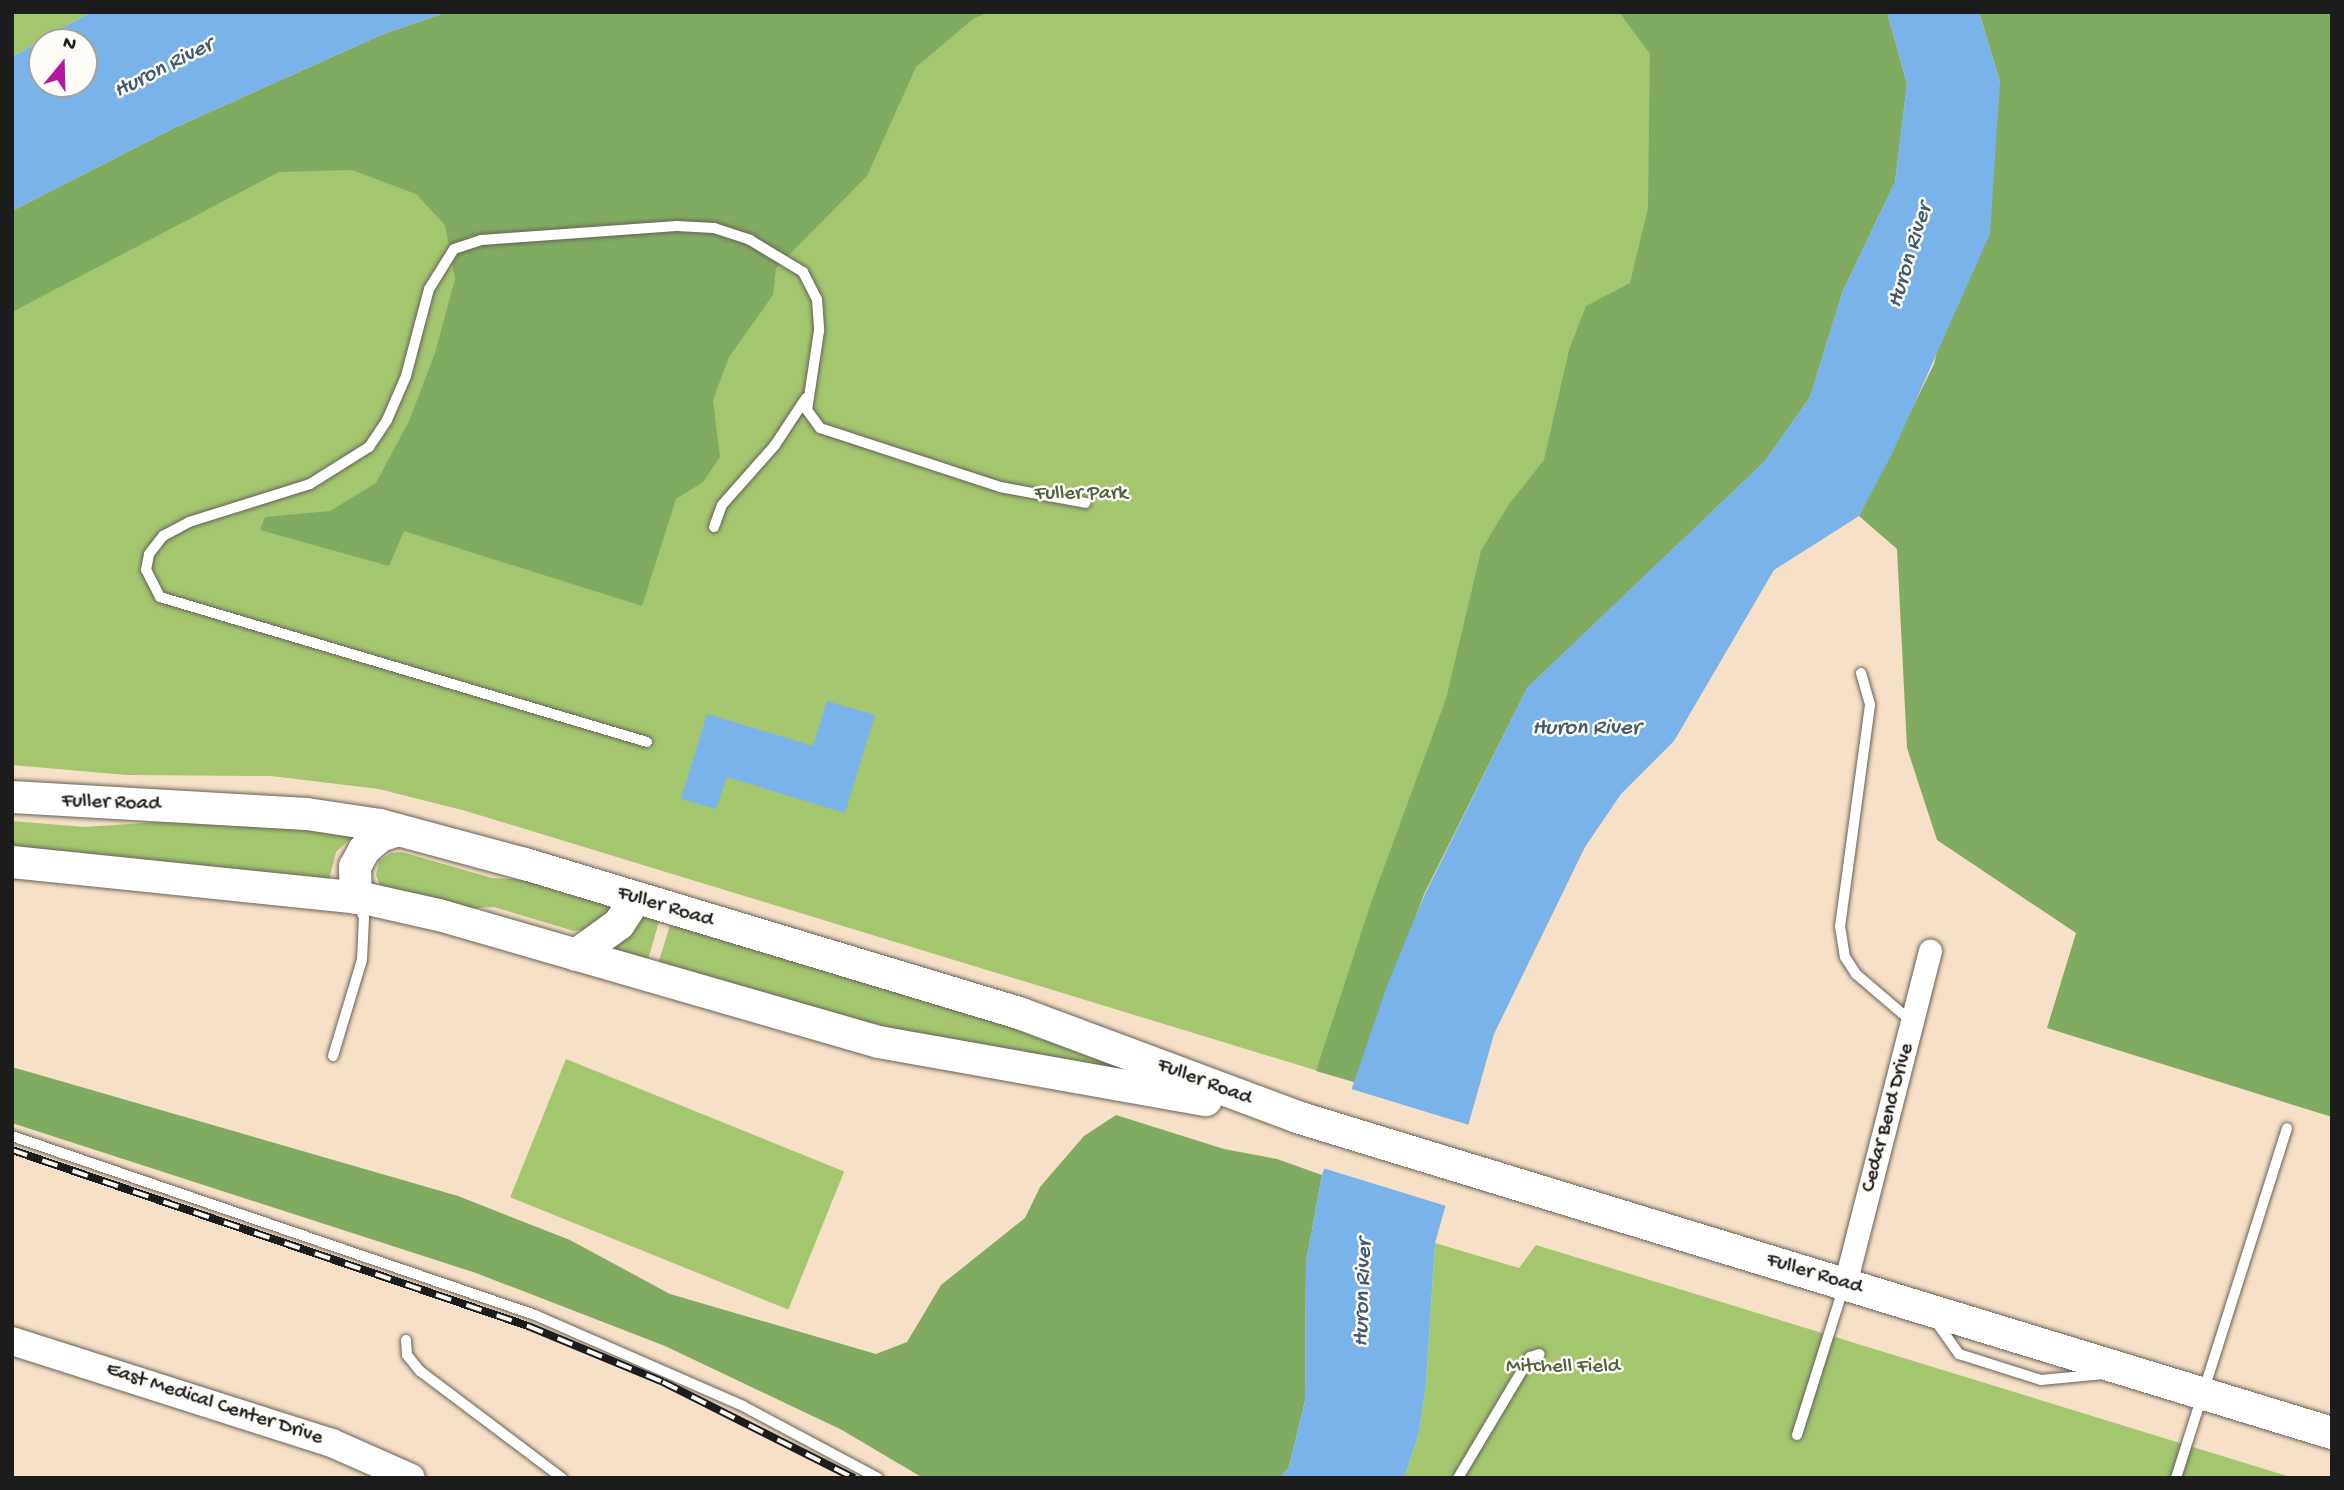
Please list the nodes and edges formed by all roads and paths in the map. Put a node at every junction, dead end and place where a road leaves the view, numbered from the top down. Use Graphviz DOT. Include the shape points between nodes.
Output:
graph roads {
  1 [pos="806,398"];
  2 [pos="1086,503"];
  3 [pos="714,527"];
  4 [pos="1861,673"];
  5 [pos="647,743"];
  6 [pos="12,797"];
  7 [pos="398,830"];
  8 [pos="12,863"];
  9 [pos="356,898"];
  10 [pos="635,899"];
  11 [pos="1930,951"];
  12 [pos="576,955"];
  13 [pos="1914,1023"];
  14 [pos="334,1055"];
  15 [pos="1297,1117"];
  16 [pos="2287,1128"];
  17 [pos="12,1136"];
  18 [pos="1845,1284"];
  19 [pos="406,1340"];
  20 [pos="12,1341"];
  21 [pos="1540,1354"];
  22 [pos="2203,1394"];
  23 [pos="2332,1433"];
  24 [pos="1797,1435"];
  25 [pos="411,1478"];
  26 [pos="562,1478"];
  27 [pos="878,1478"];
  28 [pos="1458,1478"];
  29 [pos="2176,1478"];
  1 -- 2 [label="lane" via="810,417 836,436 1009,490"];
  1 -- 3 [label="lane" via="775,445 722,505"];
  1 -- 5 [label="lane" via="819,331 817,299 803,272 778,253 714,228 677,226 481,240 454,249 439,269 406,376 369,447 310,484 189,522 163,536 149,554 146,570 160,597"];
  4 -- 13 [label="lane" via="1870,705 1840,926 1845,957 1856,974"];
  6 -- 7 [label="main road, Fuller Road" via="307,814"];
  7 -- 9 [label="main road" via="380,836 364,850 355,867"];
  7 -- 10 [label="main road, Fuller Road"];
  8 -- 9 [label="main road, Fuller Road"];
  9 -- 12 [label="main road, Fuller Road" via="439,915"];
  9 -- 14 [label="lane" via="364,918 362,960"];
  10 -- 12 [label="main road" via="619,924"];
  10 -- 15 [label="main road, Fuller Road" via="1022,1014"];
  11 -- 13 [label="street, Cedar Bend Drive"];
  12 -- 15 [label="main road, Fuller Road" via="879,1042"];
  13 -- 18 [label="street, Cedar Bend Drive"];
  15 -- 18 [label="main road, Fuller Road"];
  16 -- 22 [label="lane"];
  17 -- 27 [label="lane" via="536,1315 743,1406"];
  18 -- 22 [label="main road, Fuller Road"];
  18 -- 24 [label="lane"];
  19 -- 26 [label="lane" via="407,1354 420,1371"];
  20 -- 25 [label="street, East Medical Center Drive" via="332,1443"];
  21 -- 28 [label="lane" via="1530,1357"];
  22 -- 23 [label="main road, Fuller Road"];
  22 -- 29 [label="lane"];
}
